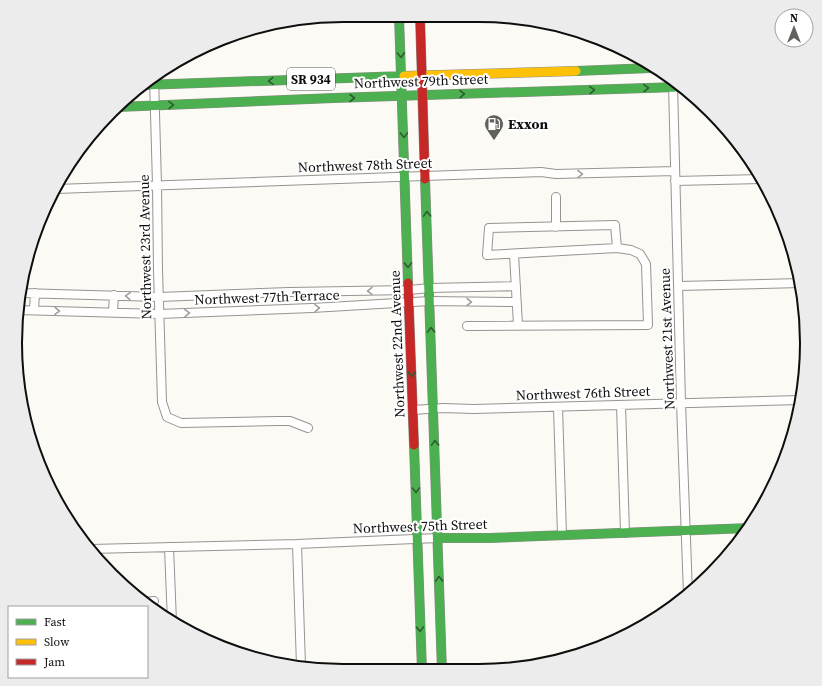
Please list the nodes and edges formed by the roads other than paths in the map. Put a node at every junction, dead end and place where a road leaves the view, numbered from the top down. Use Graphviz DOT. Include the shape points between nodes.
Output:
graph roads {
  1 [pos="399,22"];
  2 [pos="420,22"];
  3 [pos="646,69"];
  4 [pos="422,75"];
  5 [pos="402,76"];
  6 [pos="158,81"];
  7 [pos="534,82"];
  8 [pos="154,84"];
  9 [pos="283,86"];
  10 [pos="671,86"];
  11 [pos="675,89"];
  12 [pos="403,96"];
  13 [pos="423,96"];
  14 [pos="232,102"];
  15 [pos="155,105"];
  16 [pos="126,107"];
  17 [pos="675,171"];
  18 [pos="426,176"];
  19 [pos="405,177"];
  20 [pos="755,179"];
  21 [pos="675,181"];
  22 [pos="157,185"];
  23 [pos="61,189"];
  24 [pos="556,197"];
  25 [pos="556,227"];
  26 [pos="617,248"];
  27 [pos="514,254"];
  28 [pos="794,283"];
  29 [pos="516,286"];
  30 [pos="678,286"];
  31 [pos="430,288"];
  32 [pos="409,290"];
  33 [pos="26,293"];
  34 [pos="34,293"];
  35 [pos="114,296"];
  36 [pos="159,297"];
  37 [pos="430,302"];
  38 [pos="516,302"];
  39 [pos="410,303"];
  40 [pos="24,310"];
  41 [pos="34,310"];
  42 [pos="113,312"];
  43 [pos="159,314"];
  44 [pos="467,326"];
  45 [pos="518,326"];
  46 [pos="795,400"];
  47 [pos="681,403"];
  48 [pos="621,405"];
  49 [pos="558,407"];
  50 [pos="434,408"];
  51 [pos="413,410"];
  52 [pos="308,428"];
  53 [pos="741,528"];
  54 [pos="686,530"];
  55 [pos="625,533"];
  56 [pos="562,535"];
  57 [pos="438,538"];
  58 [pos="418,539"];
  59 [pos="297,544"];
  60 [pos="169,547"];
  61 [pos="97,549"];
  62 [pos="688,587"];
  63 [pos="172,614"];
  64 [pos="301,661"];
  65 [pos="422,664"];
  66 [pos="442,664"];
  1 -- 5 [label="main road, Northwest 22nd Avenue, one-way"];
  2 -- 4 [label="main road"];
  3 -- 7 [label="main road, Northwest 79th Street / SR 934"];
  4 -- 5 [label="main road, Northwest 79th Street / SR 934"];
  4 -- 7 [label="main road, Northwest 79th Street / SR 934"];
  4 -- 13 [label="main road"];
  5 -- 9 [label="main road, Northwest 79th Street / SR 934"];
  5 -- 12 [label="main road, Northwest 22nd Avenue"];
  9 -- 6 [label="main road, Northwest 79th Street / SR 934, one-way"];
  7 -- 10 [label="main road, Northwest 79th Street / SR 934, one-way"];
  13 -- 7 [label="main road, Northwest 79th Street / SR 934, one-way"];
  8 -- 15 [label="street, Northwest 23rd Avenue"];
  9 -- 14 [label="main road" via="261,98"];
  11 -- 17 [label="street, Northwest 21st Avenue"];
  12 -- 13 [label="main road, Northwest 79th Street / SR 934"];
  14 -- 12 [label="main road, Northwest 79th Street / SR 934, one-way"];
  12 -- 19 [label="main road, Northwest 22nd Avenue, one-way"];
  13 -- 18 [label="main road"];
  15 -- 14 [label="main road, Northwest 79th Street / SR 934, one-way"];
  15 -- 16 [label="main road, Northwest 79th Street / SR 934"];
  15 -- 22 [label="street, Northwest 23rd Avenue"];
  18 -- 17 [label="street, Northwest 78th Street, one-way"];
  17 -- 21 [label="street, Northwest 21st Avenue"];
  18 -- 19 [label="street, Northwest 78th Street"];
  31 -- 18 [label="main road, one-way"];
  19 -- 22 [label="street, Northwest 78th Street"];
  19 -- 32 [label="main road, Northwest 22nd Avenue, one-way"];
  20 -- 21 [label="street"];
  21 -- 30 [label="street, Northwest 21st Avenue"];
  22 -- 23 [label="street, Northwest 78th Street"];
  22 -- 36 [label="street, Northwest 23rd Avenue"];
  24 -- 25 [label="street"];
  25 -- 26 [label="street" via="615,225"];
  25 -- 27 [label="street" via="489,228 487,255"];
  26 -- 27 [label="street"];
  26 -- 45 [label="street" via="640,254 646,264 648,325"];
  27 -- 29 [label="street"];
  28 -- 30 [label="street"];
  29 -- 31 [label="street, Northwest 77th Terrace"];
  29 -- 38 [label="street"];
  30 -- 47 [label="street, Northwest 21st Avenue"];
  31 -- 32 [label="street, Northwest 77th Terrace"];
  31 -- 37 [label="main road"];
  32 -- 36 [label="street, Northwest 77th Terrace, one-way"];
  32 -- 39 [label="main road, Northwest 22nd Avenue"];
  33 -- 34 [label="street, Northwest 77th Terrace"];
  34 -- 35 [label="street, Northwest 77th Terrace"];
  34 -- 41 [label="street"];
  36 -- 35 [label="street, Northwest 77th Terrace, one-way"];
  35 -- 42 [label="street"];
  36 -- 43 [label="street, Northwest 23rd Avenue"];
  37 -- 38 [label="street, Northwest 77th Terrace, one-way"];
  37 -- 39 [label="street, Northwest 77th Terrace"];
  50 -- 37 [label="main road, one-way"];
  38 -- 45 [label="street"];
  43 -- 39 [label="street, Northwest 77th Terrace, one-way"];
  39 -- 51 [label="main road, Northwest 22nd Avenue, one-way"];
  40 -- 41 [label="street, Northwest 77th Terrace"];
  41 -- 42 [label="street, Northwest 77th Terrace, one-way"];
  42 -- 43 [label="street, Northwest 77th Terrace"];
  43 -- 52 [label="street, Northwest 23rd Avenue" via="162,402 167,417 181,423 290,421"];
  44 -- 45 [label="street"];
  46 -- 47 [label="street, Northwest 76th Street"];
  47 -- 48 [label="street, Northwest 76th Street"];
  47 -- 54 [label="street, Northwest 21st Avenue"];
  48 -- 49 [label="street, Northwest 76th Street"];
  48 -- 55 [label="street"];
  49 -- 50 [label="street, Northwest 76th Street"];
  49 -- 56 [label="street"];
  50 -- 51 [label="street, Northwest 76th Street"];
  57 -- 50 [label="main road, one-way"];
  51 -- 58 [label="main road, Northwest 22nd Avenue, one-way"];
  53 -- 54 [label="main road, Northwest 75th Street"];
  54 -- 55 [label="main road, Northwest 75th Street"];
  54 -- 62 [label="street, Northwest 21st Avenue"];
  55 -- 56 [label="main road, Northwest 75th Street"];
  56 -- 57 [label="main road, Northwest 75th Street"];
  57 -- 58 [label="street, Northwest 75th Street"];
  66 -- 57 [label="main road, one-way"];
  58 -- 59 [label="street, Northwest 75th Street"];
  58 -- 65 [label="main road, Northwest 22nd Avenue, one-way"];
  59 -- 60 [label="street, Northwest 75th Street"];
  59 -- 64 [label="street"];
  60 -- 61 [label="street, Northwest 75th Street"];
  60 -- 63 [label="street"];
}
